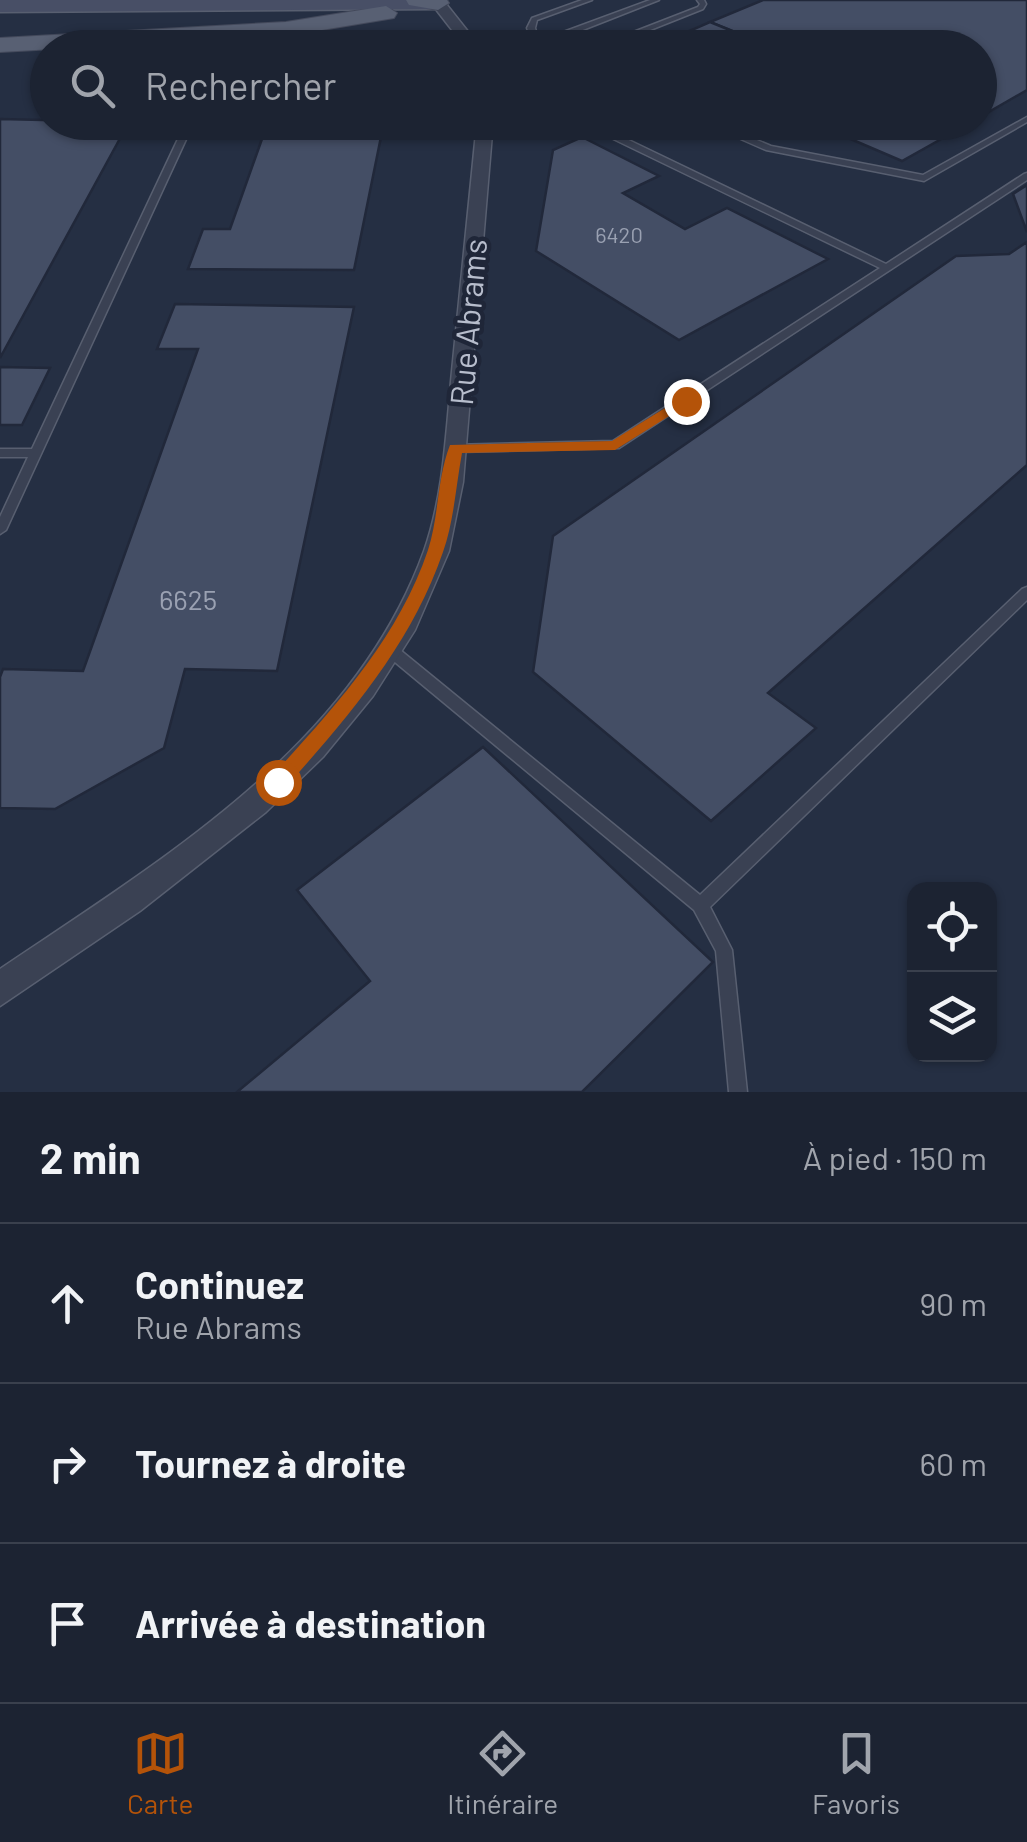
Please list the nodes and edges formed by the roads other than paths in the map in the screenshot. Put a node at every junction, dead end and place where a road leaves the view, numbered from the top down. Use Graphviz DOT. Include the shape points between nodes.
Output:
graph roads {
  1 [pos="589,0"];
  2 [pos="656,0"];
  3 [pos="700,0"];
  4 [pos="437,1"];
  5 [pos="0,6"];
  6 [pos="194,7"];
  7 [pos="386,13"];
  8 [pos="282,30"];
  9 [pos="460,30"];
  10 [pos="532,30"];
  11 [pos="577,30"];
  12 [pos="644,30"];
  13 [pos="30,44"];
  14 [pos="0,45"];
  15 [pos="1027,119"];
  16 [pos="997,136"];
  17 [pos="182,140"];
  18 [pos="484,140"];
  19 [pos="624,140"];
  20 [pos="750,140"];
  21 [pos="990,140"];
  22 [pos="1027,176"];
  23 [pos="888,268"];
  24 [pos="456,448"];
  25 [pos="0,453"];
  26 [pos="36,454"];
  27 [pos="0,530"];
  28 [pos="1027,592"];
  29 [pos="388,649"];
  30 [pos="700,905"];
  31 [pos="0,989"];
  32 [pos="738,1092"];
  1 -- 10 [label="lane" via="534,18"];
  2 -- 11 [label="lane"];
  3 -- 12 [label="lane" via="700,8"];
  4 -- 6 [label="street"];
  4 -- 7 [label="street"];
  4 -- 9 [label="street"];
  5 -- 6 [label="street"];
  6 -- 7 [label="street"];
  7 -- 8 [label="main road"];
  13 -- 14 [label="main road"];
  15 -- 16 [label="lane"];
  17 -- 26 [label="lane"];
  18 -- 24 [label="street, Rue Abrams"];
  19 -- 23 [label="lane"];
  20 -- 21 [label="lane" via="924,178"];
  22 -- 23 [label="lane"];
  23 -- 24 [label="lane" via="615,446"];
  24 -- 29 [label="street, Rue Abrams" via="436,549"];
  25 -- 26 [label="lane"];
  26 -- 27 [label="lane"];
  28 -- 30 [label="lane"];
  29 -- 30 [label="lane"];
  29 -- 31 [label="street, Rue Abrams" via="313,746 240,817"];
  30 -- 32 [label="lane" via="724,950"];
}
